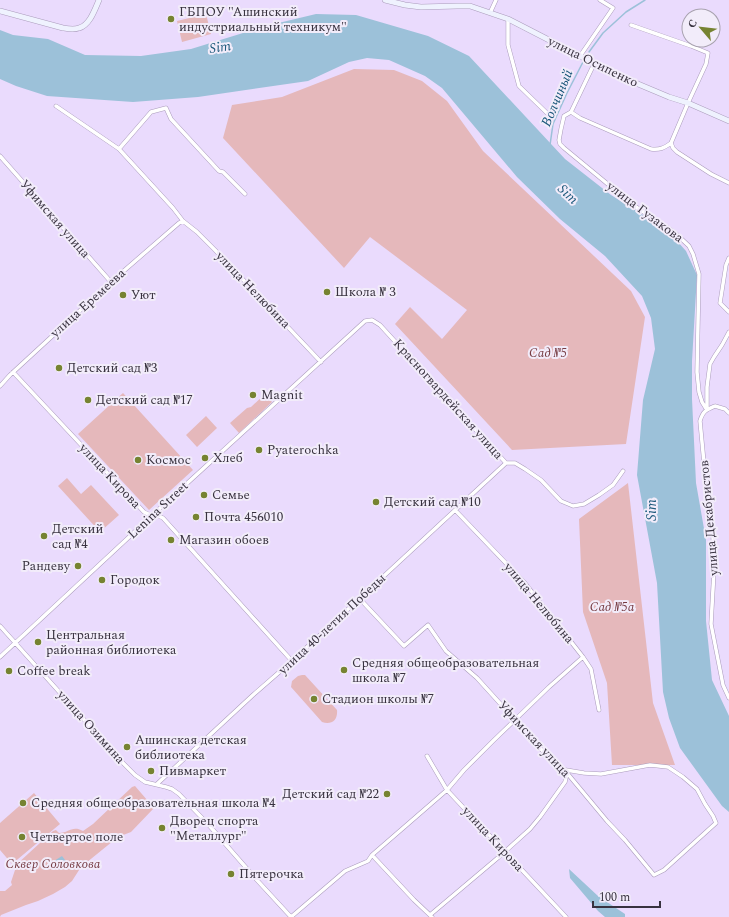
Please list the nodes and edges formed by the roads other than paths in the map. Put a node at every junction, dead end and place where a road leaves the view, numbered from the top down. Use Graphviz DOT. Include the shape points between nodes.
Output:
graph roads {
  1 [pos="99,0"];
  2 [pos="385,0"];
  3 [pos="496,0"];
  4 [pos="600,0"];
  5 [pos="0,11"];
  6 [pos="490,13"];
  7 [pos="508,19"];
  8 [pos="631,25"];
  9 [pos="580,56"];
  10 [pos="594,64"];
  11 [pos="688,103"];
  12 [pos="56,106"];
  13 [pos="571,112"];
  14 [pos="549,115"];
  15 [pos="729,121"];
  16 [pos="671,142"];
  17 [pos="119,149"];
  18 [pos="0,156"];
  19 [pos="729,183"];
  20 [pos="245,194"];
  21 [pos="181,222"];
  22 [pos="729,258"];
  23 [pos="111,282"];
  24 [pos="729,312"];
  25 [pos="372,320"];
  26 [pos="729,332"];
  27 [pos="321,362"];
  28 [pos="13,372"];
  29 [pos="0,386"];
  30 [pos="707,410"];
  31 [pos="729,413"];
  32 [pos="506,463"];
  33 [pos="623,471"];
  34 [pos="455,510"];
  35 [pos="152,516"];
  36 [pos="359,598"];
  37 [pos="0,626"];
  38 [pos="15,643"];
  39 [pos="0,656"];
  40 [pos="583,657"];
  41 [pos="292,662"];
  42 [pos="729,698"];
  43 [pos="599,710"];
  44 [pos="514,721"];
  45 [pos="427,756"];
  46 [pos="560,769"];
  47 [pos="567,773"];
  48 [pos="157,784"];
  49 [pos="447,790"];
  50 [pos="505,851"];
  51 [pos="372,855"];
  52 [pos="431,916"];
  53 [pos="291,917"];
  54 [pos="566,917"];
  1 -- 5 [label="main road" via="86,24 72,29"];
  2 -- 6 [label="main road, улица Осипенко" via="421,7 470,6"];
  3 -- 6 [label="street"];
  4 -- 9 [label="street" via="613,8"];
  6 -- 7 [label="main road, улица Осипенко"];
  7 -- 9 [label="main road, улица Осипенко"];
  7 -- 14 [label="street" via="508,45 519,86"];
  8 -- 11 [label="street" via="708,53 706,64"];
  9 -- 10 [label="main road, улица Осипенко"];
  10 -- 11 [label="main road, улица Осипенко" via="626,80"];
  10 -- 13 [label="street, улица Гузакова"];
  11 -- 15 [label="main road, улица Осипенко"];
  11 -- 16 [label="street"];
  12 -- 17 [label="street, улица Нелюбина"];
  13 -- 16 [label="street" via="651,148 665,148"];
  13 -- 30 [label="street, улица Гузакова" via="564,116 560,129 560,144 621,196 674,232 689,246 693,254 699,274 697,372 699,392"];
  16 -- 19 [label="street" via="677,152"];
  17 -- 20 [label="street" via="151,112 166,108 171,119 219,171"];
  17 -- 21 [label="street, улица Нелюбина" via="173,208"];
  18 -- 23 [label="street, Уфимская улица"];
  21 -- 23 [label="street, улица Еремеева"];
  21 -- 27 [label="street, улица Нелюбина" via="197,232 215,250"];
  22 -- 24 [label="street" via="720,297 720,303"];
  23 -- 28 [label="street, улица Еремеева"];
  25 -- 27 [label="street, Lenina Street" via="365,321"];
  25 -- 32 [label="street, Красногвардейская улица" via="380,324"];
  26 -- 30 [label="street, улица Декабристов" via="710,364"];
  27 -- 35 [label="street, Lenina Street"];
  28 -- 29 [label="street, улица Еремеева"];
  28 -- 35 [label="street, улица Кирова" via="144,512"];
  30 -- 31 [label="street" via="715,406"];
  30 -- 42 [label="street, улица Декабристов" via="700,421 713,537 711,624 723,685"];
  32 -- 33 [label="street, Красногвардейская улица" via="515,463 525,469 541,480 561,501 574,506 584,504 599,495 613,485"];
  32 -- 34 [label="street, улица 40-летия Победы"];
  34 -- 36 [label="street, улица 40-летия Победы"];
  34 -- 40 [label="street, улица Нелюбина" via="524,582"];
  35 -- 38 [label="street, Lenina Street"];
  35 -- 41 [label="street, улица Кирова" via="163,518"];
  36 -- 41 [label="street, улица 40-летия Победы"];
  36 -- 44 [label="street, Уфимская улица" via="404,646 428,625 446,651 477,678"];
  37 -- 38 [label="street, улица Озимина"];
  38 -- 39 [label="street, Lenina Street"];
  38 -- 48 [label="street, улица Озимина" via="135,775 145,782"];
  40 -- 43 [label="street, улица Нелюбина" via="591,669"];
  40 -- 44 [label="street"];
  41 -- 48 [label="street, улица 40-летия Победы"];
  44 -- 46 [label="street, Уфимская улица"];
  44 -- 49 [label="street" via="478,755"];
  45 -- 49 [label="street, улица Кирова"];
  46 -- 47 [label="street, Уфимская улица"];
  46 -- 47 [label="street, Уфимская улица" via="600,774 650,765 668,767 697,789 716,823 664,870 654,874"];
  47 -- 50 [label="street" via="565,782 540,818"];
  48 -- 53 [label="street, улица Озимина" via="179,794"];
  49 -- 50 [label="street, улица Кирова"];
  49 -- 51 [label="street"];
  50 -- 52 [label="street"];
  50 -- 54 [label="street, улица Кирова"];
  51 -- 52 [label="street"];
  51 -- 53 [label="street" via="368,861 345,871"];
}
